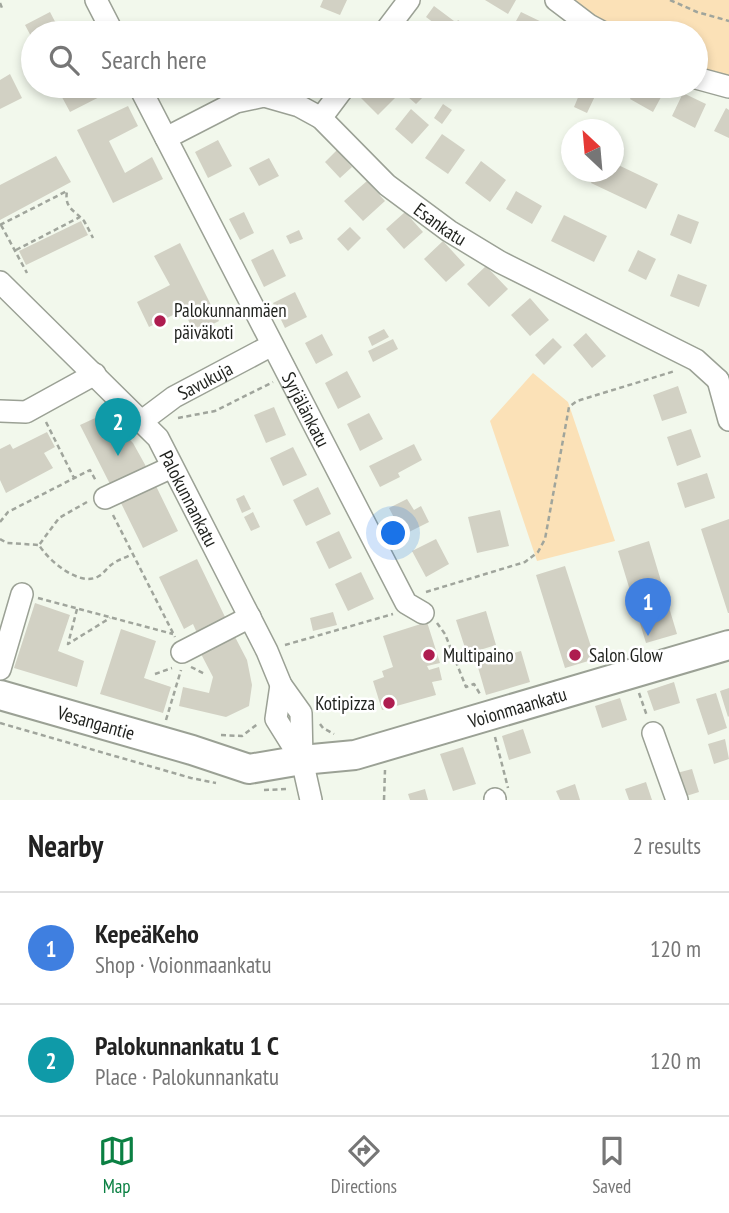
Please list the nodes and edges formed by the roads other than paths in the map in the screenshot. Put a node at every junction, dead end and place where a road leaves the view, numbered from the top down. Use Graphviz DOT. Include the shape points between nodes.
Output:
graph roads {
  1 [pos="96,0"];
  2 [pos="409,0"];
  3 [pos="556,0"];
  4 [pos="107,21"];
  5 [pos="393,21"];
  6 [pos="584,21"];
  7 [pos="708,81"];
  8 [pos="729,87"];
  9 [pos="145,98"];
  10 [pos="255,98"];
  11 [pos="271,98"];
  12 [pos="336,98"];
  13 [pos="320,118"];
  14 [pos="166,138"];
  15 [pos="0,282"];
  16 [pos="272,345"];
  17 [pos="95,374"];
  18 [pos="723,378"];
  19 [pos="0,411"];
  20 [pos="729,420"];
  21 [pos="142,421"];
  22 [pos="172,467"];
  23 [pos="103,496"];
  24 [pos="22,594"];
  25 [pos="415,608"];
  26 [pos="250,617"];
  27 [pos="729,645"];
  28 [pos="180,650"];
  29 [pos="0,669"];
  30 [pos="281,684"];
  31 [pos="0,695"];
  32 [pos="653,733"];
  33 [pos="204,742"];
  34 [pos="302,760"];
  35 [pos="311,800"];
  36 [pos="677,800"];
  1 -- 4 [label="street"];
  2 -- 5 [label="street"];
  3 -- 6 [label="street"];
  7 -- 8 [label="street"];
  9 -- 14 [label="street, Syrjälänkatu"];
  10 -- 14 [label="street, Esankatu" via="236,102"];
  11 -- 13 [label="street, Esankatu"];
  12 -- 13 [label="street"];
  13 -- 18 [label="street, Esankatu" via="387,185 449,231"];
  14 -- 16 [label="street, Syrjälänkatu"];
  15 -- 17 [label="street, Palokunnankatu"];
  16 -- 21 [label="street, Savukuja" via="174,397"];
  16 -- 25 [label="street, Syrjälänkatu"];
  17 -- 19 [label="street" via="26,412"];
  17 -- 21 [label="street, Palokunnankatu"];
  18 -- 20 [label="street"];
  21 -- 22 [label="street, Palokunnankatu" via="158,438"];
  22 -- 23 [label="street"];
  22 -- 26 [label="street, Palokunnankatu"];
  24 -- 29 [label="street"];
  26 -- 28 [label="street"];
  26 -- 30 [label="street, Palokunnankatu"];
  27 -- 34 [label="main road, Voionmaankatu" via="355,755"];
  30 -- 34 [label="street, Palokunnankatu" via="301,713"];
  30 -- 34 [label="street" via="276,719"];
  31 -- 33 [label="main road, Vesangantie"];
  32 -- 36 [label="street"];
  33 -- 34 [label="main road, Voionmaankatu"];
  34 -- 35 [label="street"];
}
